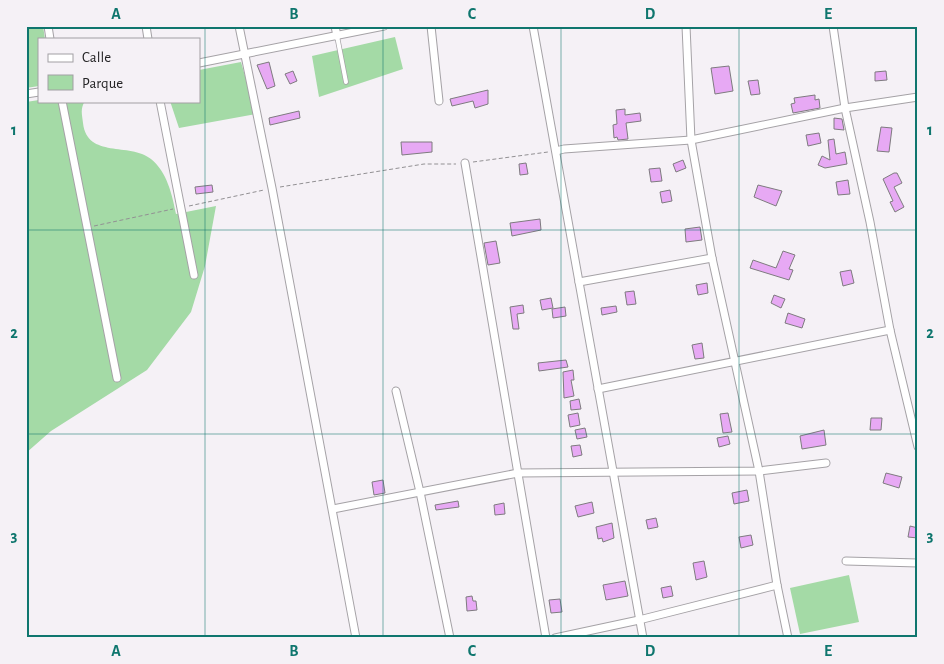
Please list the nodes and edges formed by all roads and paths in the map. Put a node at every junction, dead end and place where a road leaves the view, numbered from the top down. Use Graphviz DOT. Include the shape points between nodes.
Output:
graph roads {
  1 [pos="239,26"];
  2 [pos="335,26"];
  3 [pos="384,26"];
  4 [pos="431,26"];
  5 [pos="533,26"];
  6 [pos="686,26"];
  7 [pos="833,26"];
  8 [pos="337,36"];
  9 [pos="245,55"];
  10 [pos="200,64"];
  11 [pos="346,82"];
  12 [pos="918,97"];
  13 [pos="439,101"];
  14 [pos="62,102"];
  15 [pos="160,102"];
  16 [pos="845,108"];
  17 [pos="691,140"];
  18 [pos="556,151"];
  19 [pos="465,163"];
  20 [pos="272,188"];
  21 [pos="180,207"];
  22 [pos="86,227"];
  23 [pos="712,258"];
  24 [pos="194,275"];
  25 [pos="579,282"];
  26 [pos="890,330"];
  27 [pos="735,362"];
  28 [pos="117,378"];
  29 [pos="598,389"];
  30 [pos="396,391"];
  31 [pos="918,447"];
  32 [pos="826,463"];
  33 [pos="759,471"];
  34 [pos="613,472"];
  35 [pos="518,473"];
  36 [pos="420,492"];
  37 [pos="333,509"];
  38 [pos="846,561"];
  39 [pos="918,563"];
  40 [pos="777,585"];
  41 [pos="639,620"];
  42 [pos="356,638"];
  43 [pos="450,638"];
  44 [pos="546,638"];
  45 [pos="555,638"];
  46 [pos="643,638"];
  47 [pos="788,638"];
  1 -- 9 [label="street"];
  2 -- 8 [label="street"];
  3 -- 8 [label="street"];
  4 -- 13 [label="street"];
  5 -- 18 [label="street"];
  6 -- 17 [label="street"];
  7 -- 16 [label="street"];
  8 -- 9 [label="street"];
  8 -- 11 [label="lane"];
  9 -- 10 [label="street"];
  9 -- 20 [label="street"];
  12 -- 16 [label="street"];
  14 -- 22 [label="street"];
  15 -- 21 [label="street"];
  16 -- 17 [label="street"];
  16 -- 26 [label="street"];
  17 -- 18 [label="street"];
  17 -- 23 [label="street"];
  18 -- 19 [label="path"];
  18 -- 25 [label="street"];
  19 -- 20 [label="path" via="424,164"];
  19 -- 35 [label="street"];
  20 -- 21 [label="path"];
  20 -- 37 [label="street"];
  21 -- 22 [label="path"];
  21 -- 24 [label="street"];
  22 -- 28 [label="street"];
  23 -- 25 [label="street"];
  23 -- 27 [label="street"];
  25 -- 29 [label="street"];
  26 -- 27 [label="street"];
  26 -- 31 [label="street"];
  27 -- 29 [label="street"];
  27 -- 33 [label="street"];
  29 -- 34 [label="street"];
  30 -- 36 [label="street"];
  32 -- 33 [label="street"];
  33 -- 34 [label="street"];
  33 -- 40 [label="street"];
  34 -- 35 [label="street"];
  34 -- 41 [label="street"];
  35 -- 36 [label="street"];
  35 -- 44 [label="street"];
  36 -- 37 [label="street"];
  36 -- 43 [label="street"];
  37 -- 42 [label="street"];
  38 -- 39 [label="street"];
  40 -- 41 [label="street"];
  40 -- 47 [label="street"];
  41 -- 45 [label="street"];
  41 -- 46 [label="street"];
}
